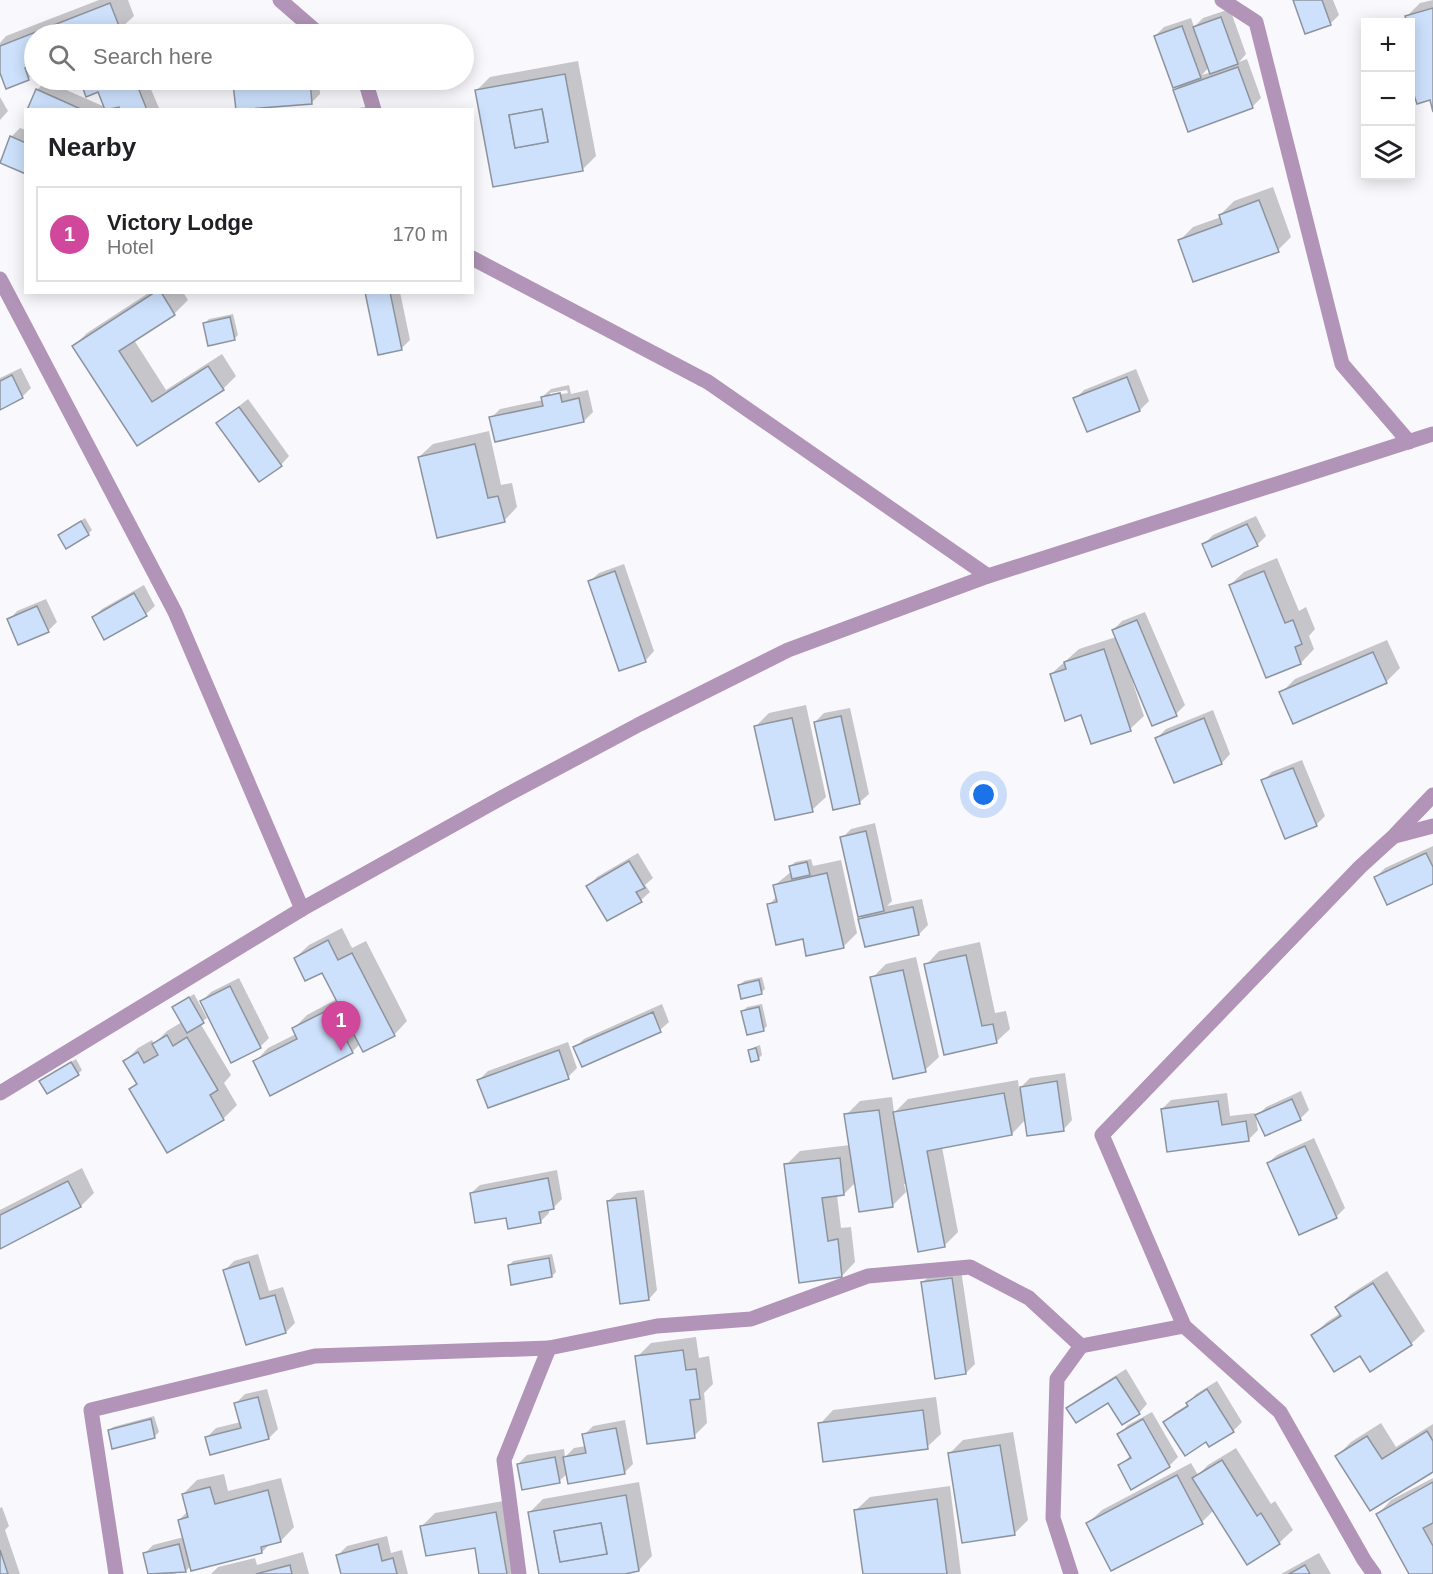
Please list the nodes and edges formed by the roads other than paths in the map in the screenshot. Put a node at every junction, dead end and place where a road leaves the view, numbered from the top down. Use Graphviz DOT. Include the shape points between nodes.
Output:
graph roads {
  1 [pos="280,0"];
  2 [pos="1222,0"];
  3 [pos="308,24"];
  4 [pos="368,90"];
  5 [pos="373,108"];
  6 [pos="474,259"];
  7 [pos="0,279"];
  8 [pos="1433,434"];
  9 [pos="1410,442"];
  10 [pos="988,576"];
  11 [pos="1433,795"];
  12 [pos="1433,826"];
  13 [pos="1394,836"];
  14 [pos="302,909"];
  15 [pos="0,1093"];
  16 [pos="1184,1326"];
  17 [pos="1082,1346"];
  18 [pos="549,1348"];
  19 [pos="116,1574"];
  20 [pos="519,1574"];
  21 [pos="1071,1574"];
  22 [pos="1374,1574"];
  1 -- 3 [label="street"];
  2 -- 9 [label="street" via="1256,22 1342,364"];
  4 -- 5 [label="street"];
  6 -- 10 [label="street" via="708,382"];
  7 -- 14 [label="street" via="175,612"];
  8 -- 9 [label="street"];
  9 -- 10 [label="street"];
  10 -- 14 [label="street" via="788,650 513,792"];
  11 -- 13 [label="street"];
  12 -- 13 [label="street"];
  13 -- 16 [label="street" via="1102,1135"];
  14 -- 15 [label="street"];
  16 -- 17 [label="street"];
  16 -- 22 [label="street" via="1280,1412"];
  17 -- 18 [label="street" via="1029,1299 970,1267 868,1276 751,1319 657,1326"];
  17 -- 21 [label="street" via="1057,1379 1053,1518"];
  18 -- 19 [label="street" via="315,1356 92,1410"];
  18 -- 20 [label="street" via="504,1460"];
}
